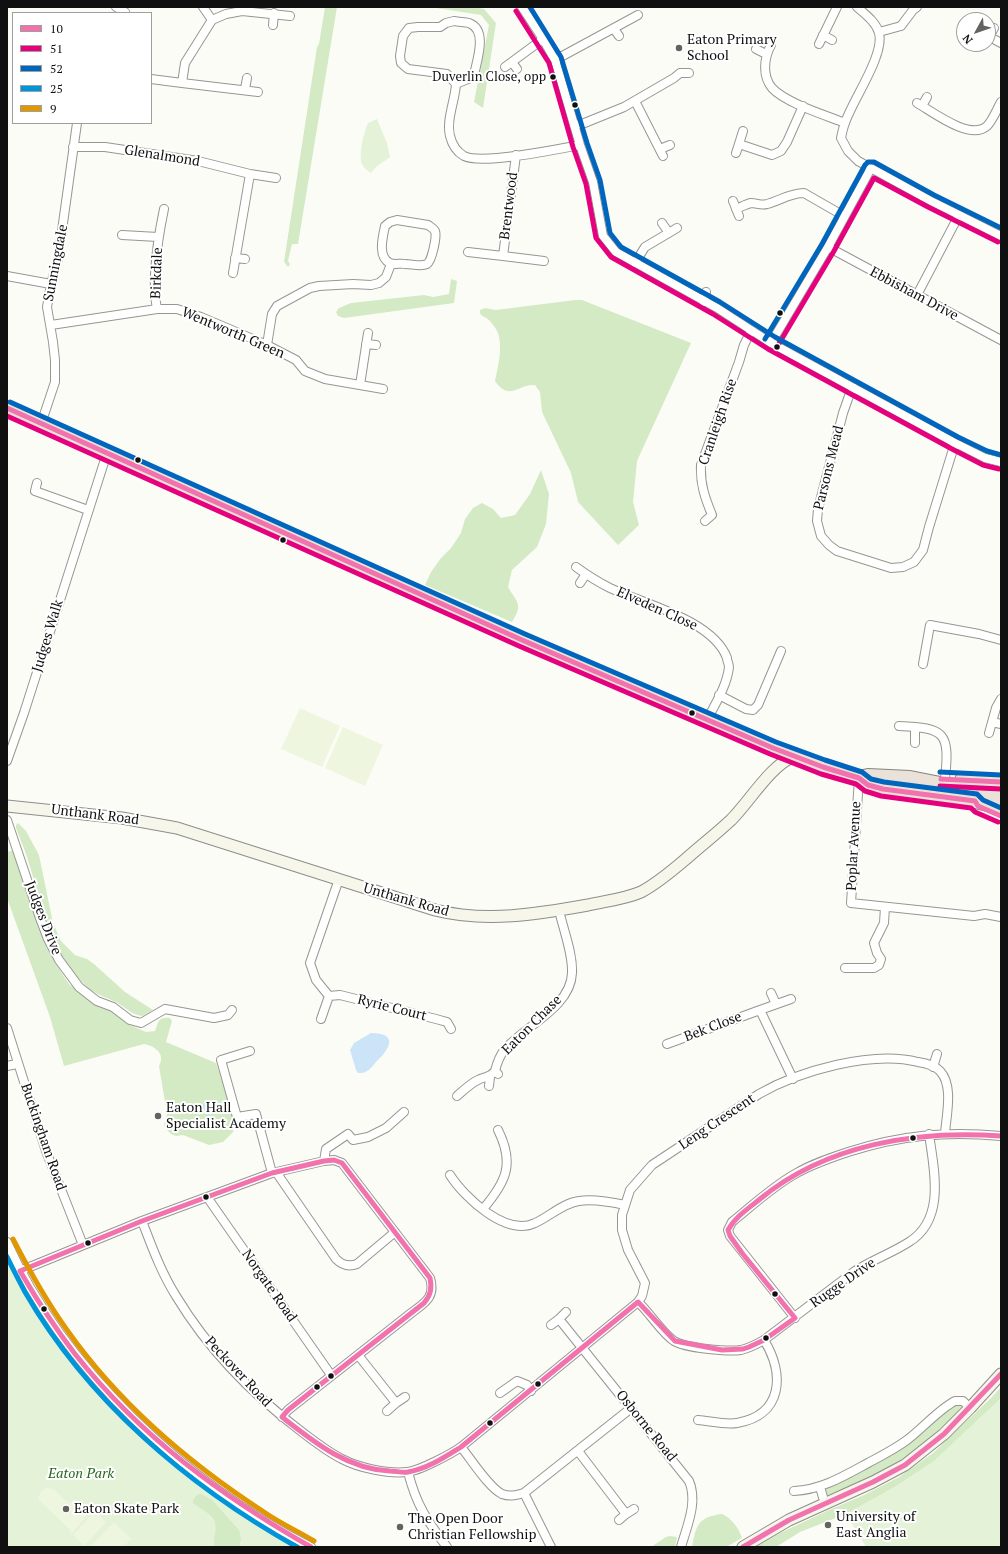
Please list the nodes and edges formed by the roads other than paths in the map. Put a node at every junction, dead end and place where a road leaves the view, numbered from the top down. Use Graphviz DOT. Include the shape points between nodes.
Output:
graph roads {
  1 [pos="116,7"];
  2 [pos="202,7"];
  3 [pos="522,7"];
  4 [pos="837,7"];
  5 [pos="858,7"];
  6 [pos="917,7"];
  7 [pos="126,11"];
  8 [pos="274,13"];
  9 [pos="638,15"];
  10 [pos="290,16"];
  11 [pos="212,20"];
  12 [pos="273,25"];
  13 [pos="614,28"];
  14 [pos="879,32"];
  15 [pos="823,35"];
  16 [pos="619,36"];
  17 [pos="543,39"];
  18 [pos="832,40"];
  19 [pos="818,44"];
  20 [pos="771,45"];
  21 [pos="756,49"];
  22 [pos="766,54"];
  23 [pos="555,60"];
  24 [pos="512,62"];
  25 [pos="505,67"];
  26 [pos="517,69"];
  27 [pos="689,73"];
  28 [pos="247,78"];
  29 [pos="152,79"];
  30 [pos="182,82"];
  31 [pos="456,84"];
  32 [pos="245,89"];
  33 [pos="258,92"];
  34 [pos="928,96"];
  35 [pos="636,101"];
  36 [pos="1001,102"];
  37 [pos="803,106"];
  38 [pos="845,123"];
  39 [pos="77,124"];
  40 [pos="574,125"];
  41 [pos="743,131"];
  42 [pos="580,144"];
  43 [pos="739,144"];
  44 [pos="670,145"];
  45 [pos="73,147"];
  46 [pos="736,153"];
  47 [pos="516,156"];
  48 [pos="872,168"];
  49 [pos="250,174"];
  50 [pos="276,178"];
  51 [pos="164,209"];
  52 [pos="736,209"];
  53 [pos="959,215"];
  54 [pos="844,216"];
  55 [pos="662,223"];
  56 [pos="677,228"];
  57 [pos="669,233"];
  58 [pos="122,235"];
  59 [pos="1001,236"];
  60 [pos="158,237"];
  61 [pos="828,247"];
  62 [pos="468,252"];
  63 [pos="503,256"];
  64 [pos="235,258"];
  65 [pos="245,259"];
  66 [pos="544,261"];
  67 [pos="635,263"];
  68 [pos="391,264"];
  69 [pos="233,273"];
  70 [pos="7,276"];
  71 [pos="51,284"];
  72 [pos="706,292"];
  73 [pos="916,295"];
  74 [pos="704,302"];
  75 [pos="157,309"];
  76 [pos="51,325"];
  77 [pos="751,331"];
  78 [pos="368,333"];
  79 [pos="1001,340"];
  80 [pos="771,343"];
  81 [pos="366,344"];
  82 [pos="267,345"];
  83 [pos="376,345"];
  84 [pos="360,385"];
  85 [pos="854,388"];
  86 [pos="383,389"];
  87 [pos="7,408"];
  88 [pos="41,424"];
  89 [pos="955,443"];
  90 [pos="107,453"];
  91 [pos="1001,462"];
  92 [pos="35,490"];
  93 [pos="88,510"];
  94 [pos="705,521"];
  95 [pos="576,567"];
  96 [pos="586,574"];
  97 [pos="580,583"];
  98 [pos="1001,640"];
  99 [pos="780,651"];
  100 [pos="923,664"];
  101 [pos="719,695"];
  102 [pos="1001,699"];
  103 [pos="707,720"];
  104 [pos="992,722"];
  105 [pos="1001,724"];
  106 [pos="899,726"];
  107 [pos="915,727"];
  108 [pos="989,733"];
  109 [pos="915,743"];
  110 [pos="773,748"];
  111 [pos="794,756"];
  112 [pos="7,761"];
  113 [pos="768,776"];
  114 [pos="859,778"];
  115 [pos="910,778"];
  116 [pos="945,779"];
  117 [pos="1001,782"];
  118 [pos="1001,796"];
  119 [pos="975,801"];
  120 [pos="7,806"];
  121 [pos="1001,807"];
  122 [pos="1001,816"];
  123 [pos="7,820"];
  124 [pos="339,880"];
  125 [pos="885,907"];
  126 [pos="559,910"];
  127 [pos="1001,917"];
  128 [pos="845,968"];
  129 [pos="771,993"];
  130 [pos="329,996"];
  131 [pos="791,999"];
  132 [pos="776,1004"];
  133 [pos="232,1010"];
  134 [pos="760,1010"];
  135 [pos="321,1019"];
  136 [pos="7,1028"];
  137 [pos="451,1029"];
  138 [pos="667,1044"];
  139 [pos="250,1051"];
  140 [pos="937,1054"];
  141 [pos="18,1064"];
  142 [pos="7,1066"];
  143 [pos="933,1067"];
  144 [pos="494,1074"];
  145 [pos="793,1079"];
  146 [pos="489,1086"];
  147 [pos="458,1096"];
  148 [pos="399,1113"];
  149 [pos="498,1130"];
  150 [pos="929,1134"];
  151 [pos="945,1134"];
  152 [pos="1001,1136"];
  153 [pos="324,1161"];
  154 [pos="274,1173"];
  155 [pos="450,1174"];
  156 [pos="207,1197"];
  157 [pos="625,1204"];
  158 [pos="483,1209"];
  159 [pos="142,1221"];
  160 [pos="395,1232"];
  161 [pos="7,1242"];
  162 [pos="83,1245"];
  163 [pos="20,1271"];
  164 [pos="638,1302"];
  165 [pos="566,1312"];
  166 [pos="795,1318"];
  167 [pos="559,1320"];
  168 [pos="551,1325"];
  169 [pos="764,1340"];
  170 [pos="583,1348"];
  171 [pos="358,1355"];
  172 [pos="1001,1374"];
  173 [pos="331,1375"];
  174 [pos="531,1391"];
  175 [pos="500,1393"];
  176 [pos="405,1397"];
  177 [pos="396,1403"];
  178 [pos="630,1408"];
  179 [pos="970,1408"];
  180 [pos="388,1411"];
  181 [pos="282,1417"];
  182 [pos="698,1420"];
  183 [pos="461,1447"];
  184 [pos="578,1451"];
  185 [pos="408,1472"];
  186 [pos="820,1487"];
  187 [pos="794,1491"];
  188 [pos="524,1493"];
  189 [pos="826,1504"];
  190 [pos="634,1509"];
  191 [pos="626,1514"];
  192 [pos="619,1520"];
  193 [pos="311,1547"];
  194 [pos="447,1547"];
  195 [pos="551,1547"];
  196 [pos="681,1547"];
  197 [pos="743,1547"];
  1 -- 7 [label="street"];
  2 -- 11 [label="street"];
  3 -- 17 [label="street"];
  4 -- 15 [label="street"];
  5 -- 14 [label="street"];
  6 -- 14 [label="street" via="901,26"];
  8 -- 10 [label="street"];
  8 -- 11 [label="street" via="242,11"];
  8 -- 12 [label="street"];
  9 -- 13 [label="street"];
  11 -- 30 [label="street" via="185,63"];
  13 -- 16 [label="street"];
  13 -- 23 [label="street"];
  14 -- 38 [label="street" via="878,53"];
  15 -- 18 [label="street"];
  15 -- 19 [label="street"];
  17 -- 23 [label="street"];
  17 -- 24 [label="street"];
  20 -- 22 [label="street"];
  21 -- 22 [label="street"];
  22 -- 37 [label="street" via="767,80 772,88 782,97"];
  23 -- 40 [label="street"];
  24 -- 25 [label="street"];
  24 -- 26 [label="street"];
  27 -- 35 [label="street" via="679,71 674,78"];
  28 -- 32 [label="street"];
  29 -- 30 [label="street"];
  30 -- 32 [label="street"];
  31 -- 31 [label="street" via="447,74 408,69 401,63 403,36 406,30 412,27 440,27 454,21 470,23 477,29 481,36 474,75"];
  31 -- 47 [label="street, Brentwood" via="450,128 454,146 464,156 472,158"];
  32 -- 33 [label="street"];
  34 -- 36 [label="street" via="920,105 957,126 978,131 987,126"];
  35 -- 40 [label="street"];
  35 -- 44 [label="street" via="662,152"];
  37 -- 38 [label="street"];
  37 -- 43 [label="street" via="781,151 772,155"];
  38 -- 48 [label="street" via="842,138 848,151 858,161"];
  39 -- 45 [label="street, Sunningdale"];
  40 -- 42 [label="street"];
  41 -- 43 [label="street"];
  42 -- 47 [label="street, Brentwood"];
  42 -- 67 [label="street" via="594,187 603,236 616,252"];
  43 -- 46 [label="street"];
  45 -- 49 [label="street, Glenalmond" via="105,147 198,161"];
  45 -- 71 [label="street, Sunningdale" via="59,253"];
  47 -- 63 [label="street, Brentwood"];
  48 -- 53 [label="street"];
  48 -- 54 [label="street"];
  49 -- 50 [label="street, Glenalmond"];
  49 -- 64 [label="street"];
  51 -- 60 [label="street, Birkdale"];
  52 -- 54 [label="street" via="751,203 766,205 786,196 804,193"];
  53 -- 59 [label="street"];
  53 -- 73 [label="street"];
  54 -- 61 [label="street"];
  55 -- 57 [label="street"];
  56 -- 57 [label="street"];
  57 -- 67 [label="street" via="645,247"];
  58 -- 60 [label="street, Birkdale"];
  60 -- 75 [label="street, Birkdale" via="155,297"];
  61 -- 73 [label="street, Ebbisham Drive"];
  61 -- 80 [label="street"];
  62 -- 63 [label="street, Brentwood"];
  63 -- 66 [label="street, Brentwood"];
  64 -- 65 [label="street"];
  64 -- 69 [label="street"];
  67 -- 74 [label="street"];
  68 -- 68 [label="street" via="385,259 383,252 385,226 397,220 428,225 432,228 435,233 431,259 428,263"];
  68 -- 82 [label="street" via="386,277 379,283 310,288 277,306 272,314"];
  70 -- 71 [label="street"];
  71 -- 76 [label="street, Sunningdale" via="47,307"];
  72 -- 74 [label="street"];
  73 -- 79 [label="street, Ebbisham Drive"];
  74 -- 77 [label="street"];
  75 -- 76 [label="street, Wentworth Green"];
  75 -- 82 [label="street, Wentworth Green" via="177,309"];
  76 -- 88 [label="street, Sunningdale" via="55,382"];
  77 -- 80 [label="street"];
  77 -- 94 [label="street, Cranleigh Rise" via="741,351 701,465 703,491 714,515"];
  78 -- 81 [label="street"];
  80 -- 85 [label="street"];
  81 -- 83 [label="street"];
  81 -- 84 [label="street"];
  82 -- 84 [label="street, Wentworth Green" via="296,360 305,371 324,379"];
  84 -- 86 [label="street, Wentworth Green"];
  85 -- 89 [label="street"];
  85 -- 89 [label="street, Parsons Mead" via="843,413 818,509 817,521 821,536 837,551 891,568 903,567 914,562 923,550"];
  87 -- 88 [label="highway"];
  88 -- 90 [label="highway"];
  89 -- 91 [label="street" via="985,458"];
  90 -- 93 [label="street, Judges Walk"];
  90 -- 103 [label="highway"];
  92 -- 93 [label="street"];
  93 -- 112 [label="street, Judges Walk"];
  95 -- 96 [label="street, Elveden Close"];
  96 -- 97 [label="street"];
  96 -- 101 [label="street, Elveden Close" via="609,588 701,628 715,639 724,650 729,665 726,681"];
  98 -- 100 [label="street" via="931,621"];
  99 -- 101 [label="street" via="758,705 753,710"];
  101 -- 103 [label="street, Elveden Close"];
  102 -- 104 [label="street"];
  103 -- 110 [label="highway"];
  104 -- 105 [label="street"];
  104 -- 108 [label="street"];
  106 -- 107 [label="street"];
  107 -- 109 [label="street"];
  107 -- 116 [label="street" via="928,728 938,733 945,741 948,757"];
  110 -- 111 [label="highway"];
  110 -- 113 [label="street, Unthank Road" via="774,762"];
  111 -- 113 [label="street, Unthank Road" via="781,762"];
  111 -- 114 [label="highway"];
  113 -- 126 [label="street, Unthank Road" via="730,820 656,883 626,897"];
  114 -- 115 [label="highway"];
  114 -- 119 [label="highway" via="868,785 883,789"];
  114 -- 125 [label="street, Poplar Avenue" via="851,904"];
  115 -- 116 [label="highway"];
  115 -- 118 [label="highway"];
  116 -- 117 [label="highway"];
  119 -- 121 [label="highway"];
  119 -- 122 [label="highway" via="978,806"];
  120 -- 124 [label="street, Unthank Road" via="88,813 192,832"];
  123 -- 133 [label="street, Judges Drive" via="48,939 59,960 79,986 130,1020 141,1022 165,1010 214,1018 228,1015"];
  124 -- 126 [label="street, Unthank Road" via="435,910 462,915 495,917"];
  124 -- 130 [label="street" via="310,963"];
  125 -- 127 [label="street, Poplar Avenue"];
  125 -- 128 [label="street" via="884,924 874,943 881,959 880,965 874,968"];
  126 -- 144 [label="street, Eaton Chase" via="570,955 571,983 558,1002 504,1050"];
  129 -- 132 [label="street"];
  130 -- 135 [label="street"];
  130 -- 137 [label="street, Ryrie Court" via="340,995 436,1019 447,1022"];
  131 -- 132 [label="street, Bek Close"];
  132 -- 134 [label="street, Bek Close"];
  134 -- 138 [label="street, Bek Close"];
  134 -- 145 [label="street, Bek Close"];
  136 -- 141 [label="street, Buckingham Road"];
  139 -- 154 [label="street" via="221,1060 237,1117 256,1114"];
  140 -- 143 [label="street"];
  141 -- 142 [label="street"];
  141 -- 162 [label="street, Buckingham Road" via="46,1151"];
  143 -- 145 [label="street, Leng Crescent" via="910,1060 871,1059 832,1066"];
  143 -- 151 [label="street" via="940,1071 948,1089"];
  144 -- 146 [label="street, Eaton Chase"];
  144 -- 147 [label="street" via="479,1079"];
  145 -- 157 [label="street, Leng Crescent" via="759,1094 652,1166 630,1190"];
  148 -- 153 [label="street" via="386,1128 368,1137 354,1140 348,1134 326,1149"];
  149 -- 158 [label="street" via="505,1148 506,1173 498,1191"];
  150 -- 151 [label="street"];
  150 -- 166 [label="street, Rugge Drive" via="935,1192 933,1209 925,1228 910,1242 855,1271"];
  150 -- 166 [label="street" via="876,1144 810,1166 778,1184 732,1222 728,1230 730,1236"];
  151 -- 152 [label="street"];
  153 -- 154 [label="street"];
  153 -- 160 [label="street" via="334,1160 342,1163"];
  154 -- 156 [label="street"];
  154 -- 160 [label="street" via="341,1263 352,1266 357,1264"];
  155 -- 158 [label="street" via="457,1185"];
  156 -- 159 [label="street"];
  156 -- 173 [label="street, Norgate Road"];
  157 -- 158 [label="street" via="578,1201 534,1224 522,1227 500,1220"];
  157 -- 164 [label="street, Leng Crescent" via="622,1230 628,1250 645,1283"];
  159 -- 162 [label="street"];
  159 -- 181 [label="street, Peckover Road" via="164,1274 189,1317 238,1375"];
  160 -- 171 [label="street" via="430,1278 432,1294"];
  161 -- 163 [label="street"];
  162 -- 163 [label="street"];
  163 -- 193 [label="street" via="80,1360 120,1405 196,1474 230,1498"];
  164 -- 169 [label="street, Rugge Drive" via="670,1337 681,1343 736,1350"];
  164 -- 170 [label="street, Leng Crescent"];
  165 -- 167 [label="street"];
  166 -- 169 [label="street, Rugge Drive"];
  167 -- 168 [label="street"];
  167 -- 170 [label="street, Osborne Road"];
  169 -- 182 [label="street" via="777,1370 771,1404 760,1414 745,1421 707,1425"];
  170 -- 174 [label="street, Peckover Road"];
  170 -- 178 [label="street, Osborne Road"];
  171 -- 173 [label="street"];
  171 -- 177 [label="street"];
  172 -- 179 [label="street"];
  173 -- 181 [label="street"];
  174 -- 175 [label="street" via="527,1385 517,1381"];
  174 -- 183 [label="street, Peckover Road"];
  176 -- 177 [label="street"];
  177 -- 180 [label="street"];
  178 -- 184 [label="street"];
  178 -- 196 [label="street, Osborne Road" via="684,1474 693,1490"];
  179 -- 186 [label="street" via="963,1401 951,1403 893,1450"];
  179 -- 189 [label="street" via="944,1434 905,1465"];
  181 -- 185 [label="street, Peckover Road" via="329,1452 352,1464 372,1470"];
  183 -- 185 [label="street, Peckover Road" via="439,1460"];
  183 -- 188 [label="street" via="494,1488 502,1494 509,1496"];
  184 -- 188 [label="street"];
  184 -- 191 [label="street"];
  185 -- 194 [label="street" via="418,1505"];
  186 -- 187 [label="street"];
  186 -- 189 [label="street"];
  188 -- 195 [label="street"];
  189 -- 197 [label="street" via="789,1520"];
  190 -- 191 [label="street"];
  191 -- 192 [label="street"];
}
